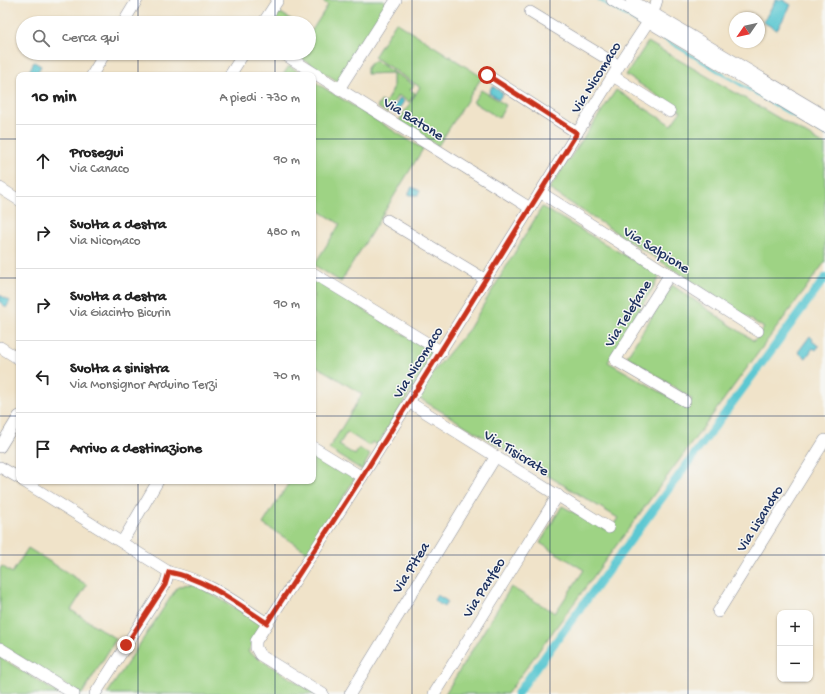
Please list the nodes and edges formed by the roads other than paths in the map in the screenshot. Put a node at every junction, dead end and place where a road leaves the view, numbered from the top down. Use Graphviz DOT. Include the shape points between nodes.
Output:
graph roads {
  1 [pos="138,0"];
  2 [pos="278,0"];
  3 [pos="396,0"];
  4 [pos="612,0"];
  5 [pos="631,0"];
  6 [pos="657,0"];
  7 [pos="530,12"];
  8 [pos="128,16"];
  9 [pos="268,16"];
  10 [pos="648,23"];
  11 [pos="101,60"];
  12 [pos="240,60"];
  13 [pos="293,60"];
  14 [pos="619,66"];
  15 [pos="94,72"];
  16 [pos="232,72"];
  17 [pos="312,72"];
  18 [pos="316,74"];
  19 [pos="487,75"];
  20 [pos="613,76"];
  21 [pos="339,89"];
  22 [pos="670,112"];
  23 [pos="825,116"];
  24 [pos="825,127"];
  25 [pos="577,133"];
  26 [pos="0,188"];
  27 [pos="540,192"];
  28 [pos="16,196"];
  29 [pos="530,208"];
  30 [pos="387,220"];
  31 [pos="670,274"];
  32 [pos="316,275"];
  33 [pos="486,280"];
  34 [pos="758,331"];
  35 [pos="0,347"];
  36 [pos="442,352"];
  37 [pos="16,357"];
  38 [pos="685,401"];
  39 [pos="410,402"];
  40 [pos="16,421"];
  41 [pos="825,440"];
  42 [pos="0,447"];
  43 [pos="316,449"];
  44 [pos="496,456"];
  45 [pos="0,467"];
  46 [pos="16,476"];
  47 [pos="362,477"];
  48 [pos="28,484"];
  49 [pos="156,484"];
  50 [pos="558,495"];
  51 [pos="609,528"];
  52 [pos="122,542"];
  53 [pos="169,572"];
  54 [pos="718,612"];
  55 [pos="267,623"];
  56 [pos="0,648"];
  57 [pos="74,694"];
  58 [pos="95,694"];
  59 [pos="323,694"];
  60 [pos="350,694"];
  61 [pos="434,694"];
  1 -- 8 [label="street"];
  2 -- 9 [label="street"];
  3 -- 21 [label="street"];
  4 -- 10 [label="street"];
  5 -- 10 [label="street"];
  6 -- 10 [label="street, Via Nicomaco"];
  7 -- 14 [label="street"];
  10 -- 14 [label="street, Via Nicomaco"];
  10 -- 23 [label="street"];
  10 -- 24 [label="street"];
  11 -- 15 [label="street"];
  12 -- 16 [label="street"];
  13 -- 17 [label="street, Via Batone"];
  14 -- 20 [label="street, Via Nicomaco"];
  18 -- 21 [label="street, Via Batone"];
  19 -- 25 [label="street"];
  20 -- 22 [label="street"];
  20 -- 25 [label="street, Via Nicomaco"];
  21 -- 29 [label="street, Via Batone"];
  25 -- 27 [label="street, Via Nicomaco"];
  26 -- 28 [label="street"];
  27 -- 29 [label="street, Via Nicomaco"];
  27 -- 31 [label="street, Via Salpione"];
  29 -- 33 [label="street, Via Nicomaco"];
  30 -- 33 [label="street"];
  31 -- 34 [label="street, Via Salpione"];
  31 -- 38 [label="street, Via Telefane" via="615,360"];
  32 -- 36 [label="street"];
  33 -- 36 [label="street, Via Nicomaco"];
  35 -- 37 [label="street"];
  36 -- 39 [label="street, Via Nicomaco"];
  39 -- 44 [label="street, Via Tisicrate"];
  39 -- 47 [label="street, Via Nicomaco"];
  40 -- 42 [label="street"];
  41 -- 54 [label="street, Via Lisandro"];
  43 -- 47 [label="street"];
  44 -- 50 [label="street, Via Tisicrate"];
  44 -- 60 [label="street, Via Pitea"];
  45 -- 46 [label="street"];
  47 -- 55 [label="street, Via Nicomaco"];
  48 -- 52 [label="street"];
  49 -- 52 [label="street"];
  50 -- 51 [label="street, Via Tisicrate"];
  50 -- 61 [label="street, Via Panfeo"];
  52 -- 53 [label="street"];
  53 -- 55 [label="street" via="204,583"];
  53 -- 58 [label="street" via="165,585"];
  55 -- 59 [label="street, Via Nicomaco" via="256,641 255,646 259,653"];
  56 -- 57 [label="street"];
}
